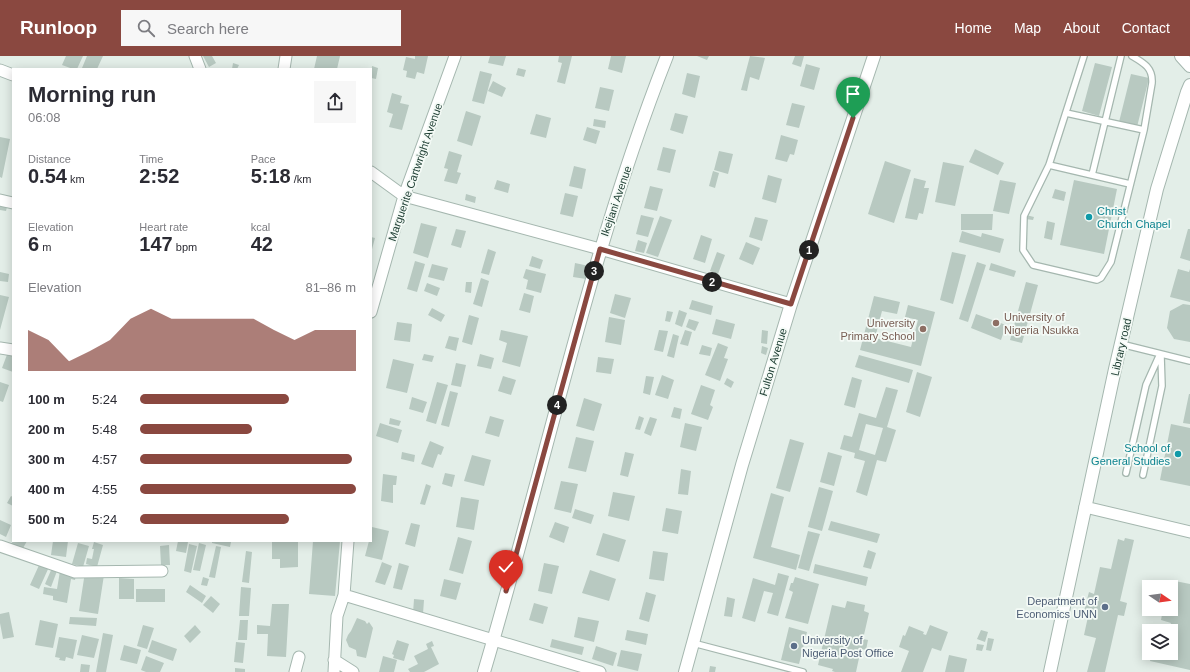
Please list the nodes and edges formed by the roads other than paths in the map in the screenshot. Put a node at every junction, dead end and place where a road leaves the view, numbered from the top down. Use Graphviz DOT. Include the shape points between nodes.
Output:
graph roads {
  1 [pos="195,56"];
  2 [pos="286,56"];
  3 [pos="455,56"];
  4 [pos="667,56"];
  5 [pos="874,56"];
  6 [pos="1084,56"];
  7 [pos="1120,56"];
  8 [pos="1132,56"];
  9 [pos="1181,56"];
  10 [pos="1190,66"];
  11 [pos="200,68"];
  12 [pos="284,68"];
  13 [pos="0,70"];
  14 [pos="12,75"];
  15 [pos="1190,84"];
  16 [pos="1066,114"];
  17 [pos="1105,121"];
  18 [pos="1144,130"];
  19 [pos="1050,165"];
  20 [pos="372,173"];
  21 [pos="1092,175"];
  22 [pos="1130,184"];
  23 [pos="404,196"];
  24 [pos="0,200"];
  25 [pos="12,203"];
  26 [pos="600,249"];
  27 [pos="791,304"];
  28 [pos="372,308"];
  29 [pos="1121,344"];
  30 [pos="0,348"];
  31 [pos="12,350"];
  32 [pos="1160,354"];
  33 [pos="1190,361"];
  34 [pos="1126,473"];
  35 [pos="1143,475"];
  36 [pos="1085,507"];
  37 [pos="1190,532"];
  38 [pos="348,542"];
  39 [pos="0,546"];
  40 [pos="162,571"];
  41 [pos="344,595"];
  42 [pos="493,640"];
  43 [pos="693,643"];
  44 [pos="299,657"];
  45 [pos="334,660"];
  46 [pos="295,672"];
  47 [pos="334,672"];
  48 [pos="353,672"];
  49 [pos="484,672"];
  50 [pos="600,672"];
  51 [pos="684,672"];
  52 [pos="803,672"];
  53 [pos="1050,672"];
  1 -- 11 [label="street"];
  2 -- 12 [label="street"];
  3 -- 23 [label="street, Marguerite Cartwright Avenue"];
  4 -- 26 [label="street, Ikejiani Avenue"];
  5 -- 27 [label="street, Fulton Avenue"];
  6 -- 16 [label="lane"];
  7 -- 17 [label="lane"];
  8 -- 18 [label="lane" via="1145,64 1153,76"];
  9 -- 10 [label="street"];
  13 -- 14 [label="street"];
  15 -- 29 [label="street, Library road" via="1157,189"];
  16 -- 17 [label="lane"];
  16 -- 19 [label="lane"];
  17 -- 18 [label="lane"];
  17 -- 21 [label="lane"];
  18 -- 22 [label="lane"];
  19 -- 21 [label="lane"];
  19 -- 22 [label="lane" via="1024,216 1023,250 1033,265 1097,280 1101,278 1111,262"];
  20 -- 23 [label="street"];
  21 -- 22 [label="lane"];
  23 -- 26 [label="street"];
  23 -- 28 [label="street, Marguerite Cartwright Avenue"];
  24 -- 25 [label="street"];
  26 -- 27 [label="street"];
  26 -- 42 [label="street, Ikejiani Avenue"];
  27 -- 43 [label="street, Fulton Avenue" via="742,465"];
  29 -- 32 [label="lane"];
  29 -- 36 [label="street, Library road"];
  30 -- 31 [label="street"];
  32 -- 33 [label="lane"];
  32 -- 34 [label="lane" via="1146,384"];
  32 -- 35 [label="lane" via="1162,386"];
  36 -- 37 [label="street"];
  36 -- 53 [label="street, Library road"];
  38 -- 41 [label="street"];
  39 -- 40 [label="street" via="75,572"];
  41 -- 42 [label="street"];
  41 -- 45 [label="street" via="337,616"];
  42 -- 49 [label="street, Ikejiani Avenue"];
  42 -- 50 [label="street"];
  43 -- 51 [label="street, Fulton Avenue"];
  43 -- 52 [label="lane"];
  44 -- 46 [label="street"];
  45 -- 47 [label="street"];
  45 -- 48 [label="street"];
}
